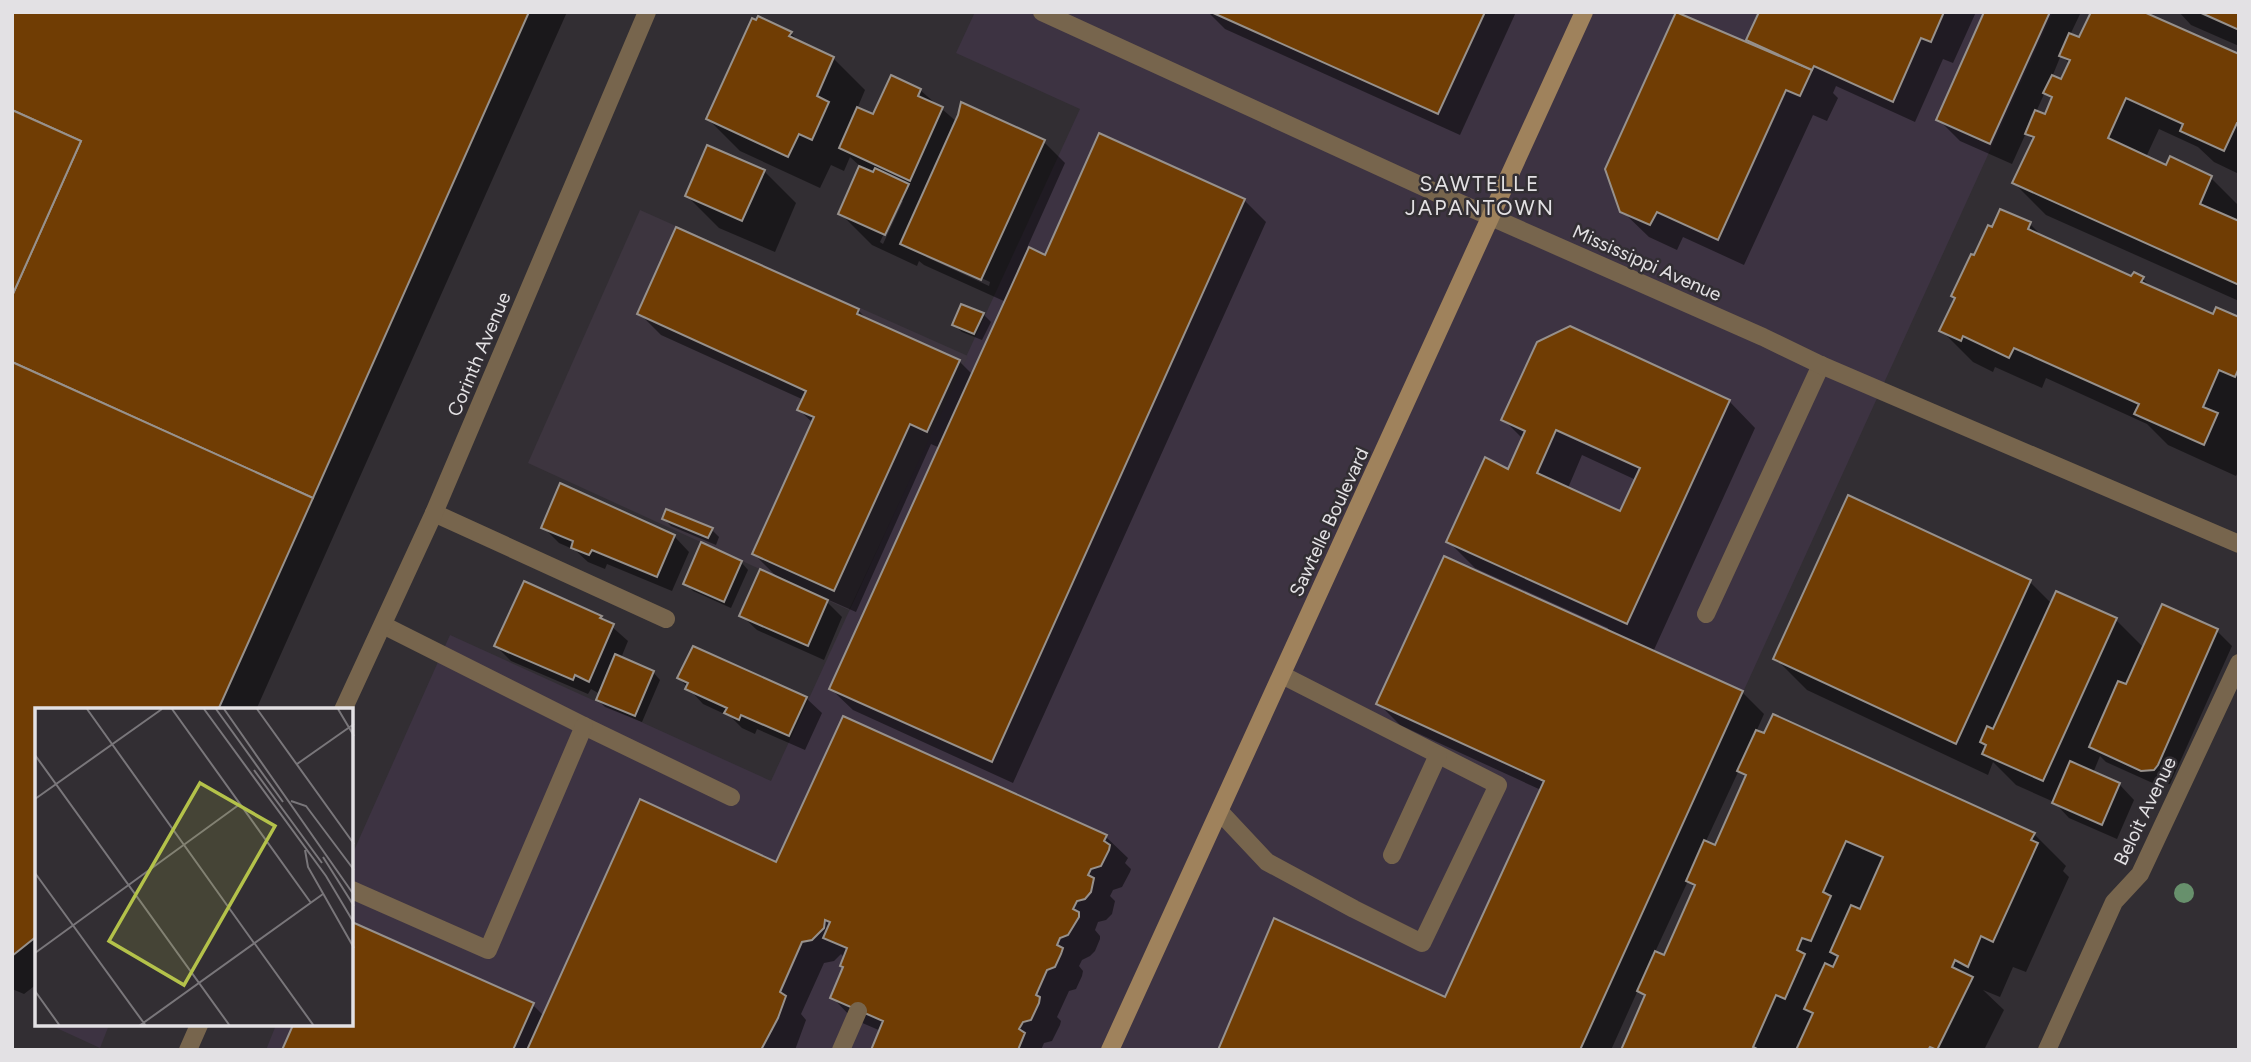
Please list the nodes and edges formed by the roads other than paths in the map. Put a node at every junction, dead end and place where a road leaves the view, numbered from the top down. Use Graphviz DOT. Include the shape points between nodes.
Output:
graph roads {
  1 [pos="647,12"];
  2 [pos="1042,12"];
  3 [pos="1584,12"];
  4 [pos="1491,218"];
  5 [pos="1821,365"];
  6 [pos="434,513"];
  7 [pos="2239,544"];
  8 [pos="1706,614"];
  9 [pos="666,619"];
  10 [pos="383,625"];
  11 [pos="2239,663"];
  12 [pos="1282,675"];
  13 [pos="345,708"];
  14 [pos="584,726"];
  15 [pos="1438,755"];
  16 [pos="731,797"];
  17 [pos="1220,812"];
  18 [pos="1392,855"];
  19 [pos="354,891"];
  20 [pos="858,1011"];
  21 [pos="198,1027"];
  22 [pos="188,1050"];
  23 [pos="841,1050"];
  24 [pos="1110,1050"];
  25 [pos="2047,1050"];
  1 -- 6 [label="street, Corinth Avenue"];
  2 -- 4 [label="street, Mississippi Avenue"];
  3 -- 4 [label="street, Sawtelle Boulevard"];
  4 -- 5 [label="street, Mississippi Avenue"];
  4 -- 12 [label="street, Sawtelle Boulevard"];
  5 -- 7 [label="street, Mississippi Avenue"];
  5 -- 8 [label="street"];
  6 -- 9 [label="street"];
  6 -- 10 [label="street, Corinth Avenue"];
  10 -- 13 [label="street, Corinth Avenue"];
  10 -- 14 [label="street"];
  11 -- 25 [label="street, Beloit Avenue" via="2140,874 2114,902"];
  12 -- 15 [label="street"];
  12 -- 17 [label="street, Sawtelle Boulevard"];
  14 -- 16 [label="street"];
  14 -- 19 [label="street" via="488,950"];
  15 -- 17 [label="street" via="1498,785 1422,943 1267,862"];
  15 -- 18 [label="street"];
  17 -- 24 [label="street, Sawtelle Boulevard"];
  20 -- 23 [label="street"];
  21 -- 22 [label="street"];
}
